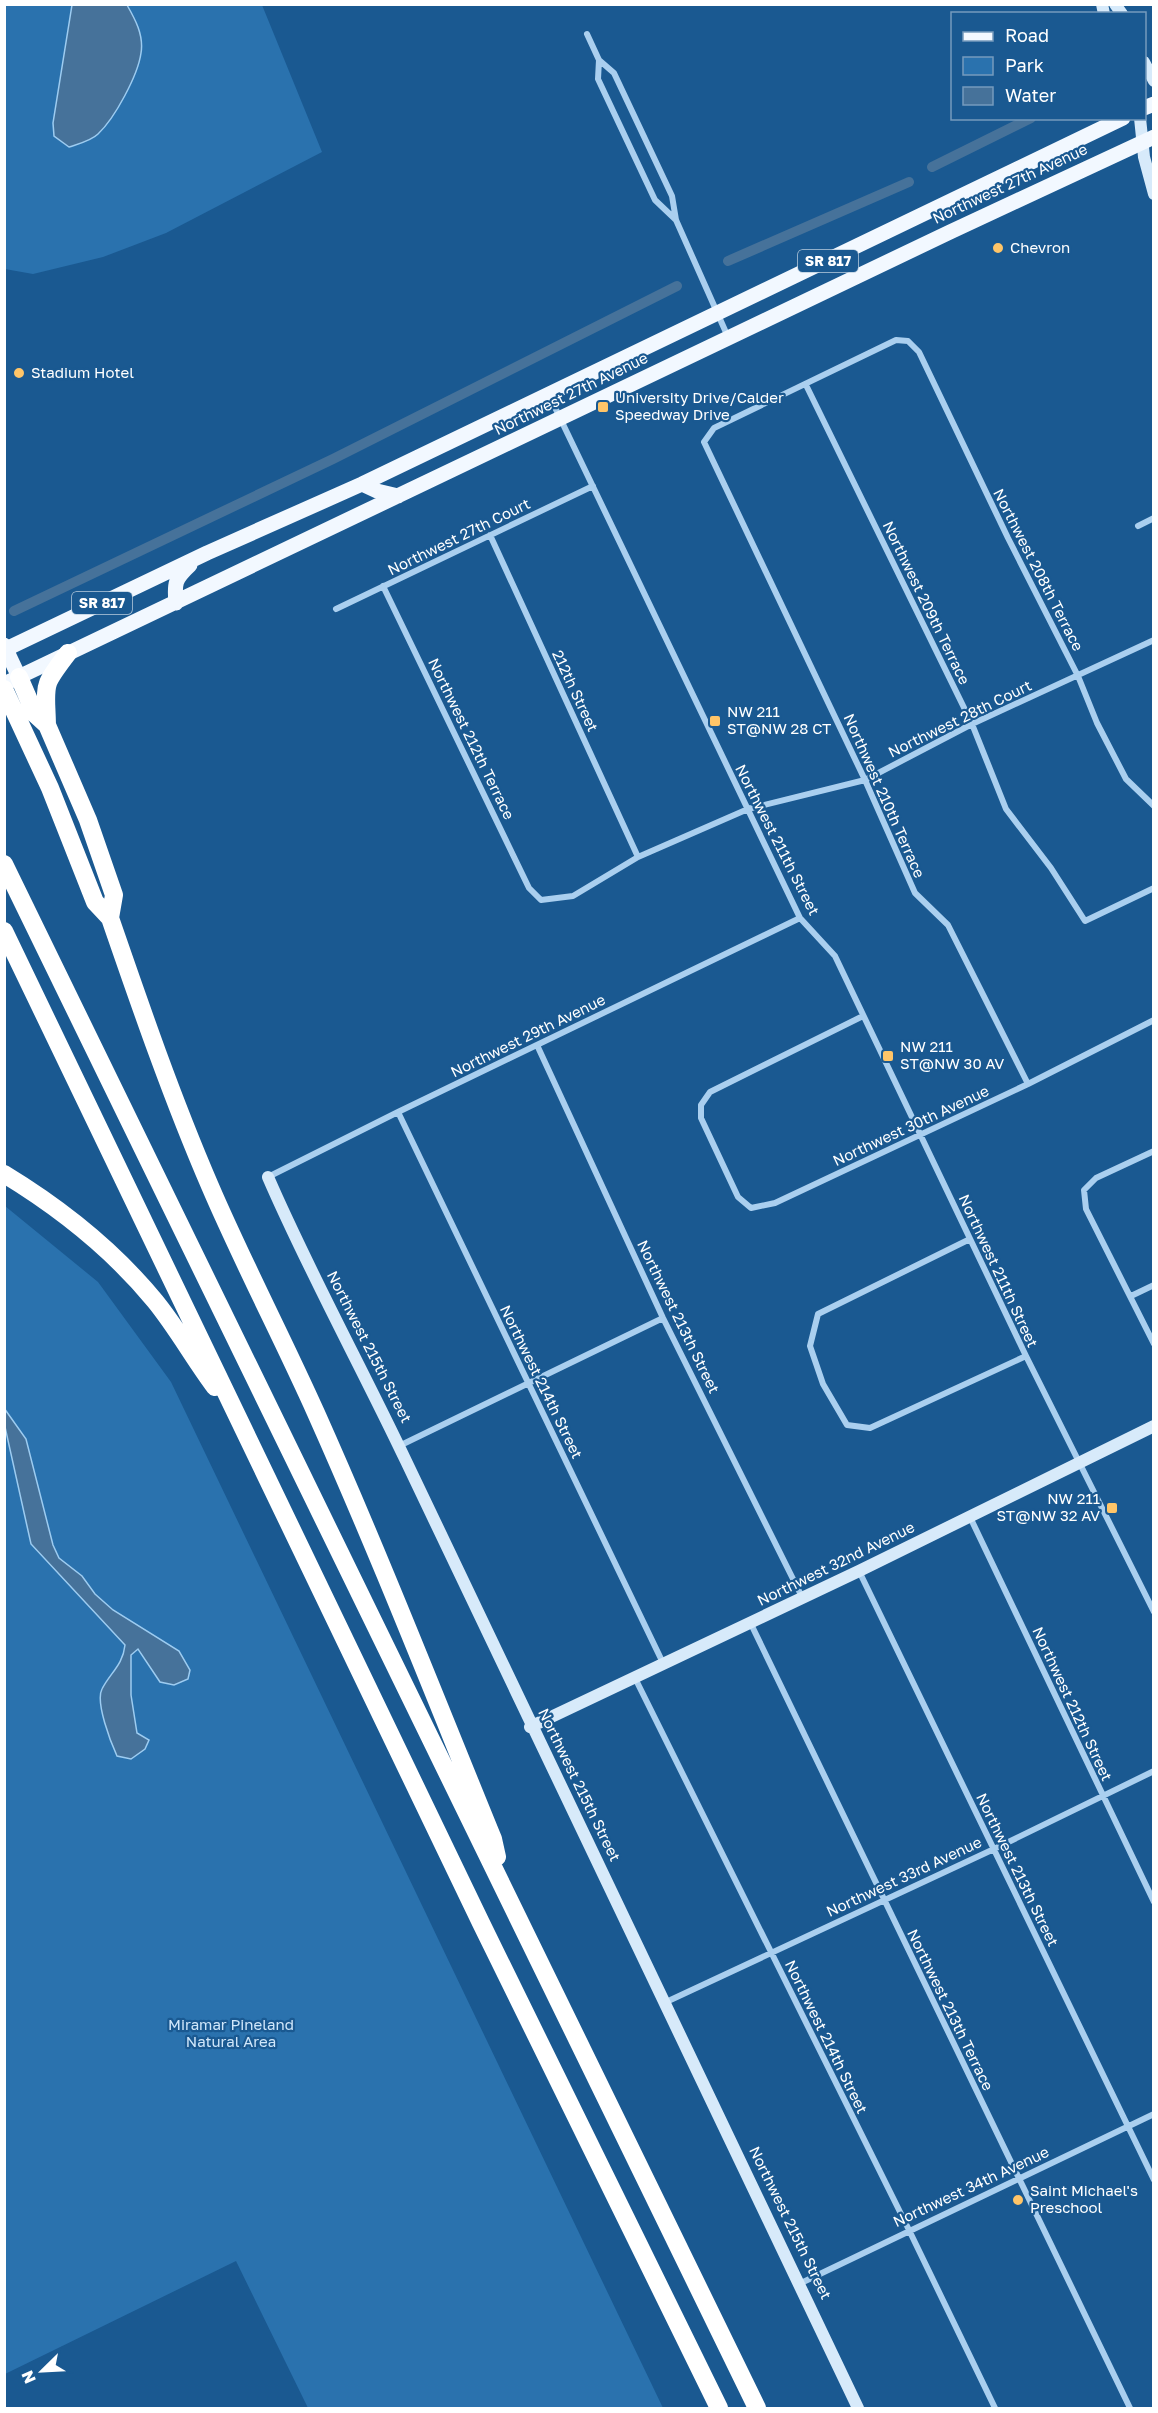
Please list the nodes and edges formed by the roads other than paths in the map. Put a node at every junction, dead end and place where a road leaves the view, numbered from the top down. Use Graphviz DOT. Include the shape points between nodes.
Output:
graph roads {
  1 [pos="587,34"];
  2 [pos="599,60"];
  3 [pos="1146,66"];
  4 [pos="1154,81"];
  5 [pos="1119,120"];
  6 [pos="1141,120"];
  7 [pos="1148,140"];
  8 [pos="1154,194"];
  9 [pos="938,207"];
  10 [pos="676,220"];
  11 [pos="950,232"];
  12 [pos="717,315"];
  13 [pos="728,338"];
  14 [pos="806,385"];
  15 [pos="549,394"];
  16 [pos="560,419"];
  17 [pos="362,483"];
  18 [pos="593,486"];
  19 [pos="398,496"];
  20 [pos="1154,518"];
  21 [pos="350,519"];
  22 [pos="1138,526"];
  23 [pos="490,535"];
  24 [pos="199,557"];
  25 [pos="383,586"];
  26 [pos="176,603"];
  27 [pos="336,609"];
  28 [pos="1154,640"];
  29 [pos="5,648"];
  30 [pos="68,653"];
  31 [pos="1078,676"];
  32 [pos="9,683"];
  33 [pos="972,724"];
  34 [pos="47,725"];
  35 [pos="865,780"];
  36 [pos="1154,806"];
  37 [pos="748,809"];
  38 [pos="638,857"];
  39 [pos="4,864"];
  40 [pos="1154,888"];
  41 [pos="541,900"];
  42 [pos="110,918"];
  43 [pos="800,918"];
  44 [pos="4,931"];
  45 [pos="863,1016"];
  46 [pos="1154,1020"];
  47 [pos="537,1045"];
  48 [pos="1028,1084"];
  49 [pos="398,1112"];
  50 [pos="921,1134"];
  51 [pos="1154,1151"];
  52 [pos="4,1174"];
  53 [pos="268,1177"];
  54 [pos="970,1239"];
  55 [pos="1154,1286"];
  56 [pos="1131,1296"];
  57 [pos="663,1318"];
  58 [pos="1154,1344"];
  59 [pos="1026,1356"];
  60 [pos="528,1383"];
  61 [pos="241,1422"];
  62 [pos="1154,1426"];
  63 [pos="399,1446"];
  64 [pos="1079,1462"];
  65 [pos="970,1516"];
  66 [pos="859,1571"];
  67 [pos="802,1597"];
  68 [pos="1154,1612"];
  69 [pos="750,1622"];
  70 [pos="663,1663"];
  71 [pos="634,1677"];
  72 [pos="530,1727"];
  73 [pos="1154,1770"];
  74 [pos="1102,1795"];
  75 [pos="994,1848"];
  76 [pos="505,1891"];
  77 [pos="884,1900"];
  78 [pos="1154,1902"];
  79 [pos="771,1953"];
  80 [pos="664,2003"];
  81 [pos="1154,2114"];
  82 [pos="1128,2126"];
  83 [pos="1017,2178"];
  84 [pos="1154,2180"];
  85 [pos="909,2230"];
  86 [pos="799,2284"];
  87 [pos="719,2409"];
  88 [pos="757,2409"];
  89 [pos="858,2409"];
  90 [pos="995,2409"];
  91 [pos="1130,2409"];
  1 -- 2 [label="street"];
  2 -- 10 [label="street" via="619,83 672,196"];
  2 -- 10 [label="street" via="598,79 655,200"];
  3 -- 4 [label="street"];
  5 -- 9 [label="main road, Northwest 27th Avenue / SR 817"];
  6 -- 7 [label="street"];
  7 -- 8 [label="street"];
  7 -- 11 [label="main road, Northwest 27th Avenue / SR 817"];
  9 -- 11 [label="main road"];
  9 -- 12 [label="main road, Northwest 27th Avenue / SR 817"];
  10 -- 12 [label="street"];
  11 -- 13 [label="main road, Northwest 27th Avenue / SR 817"];
  12 -- 13 [label="street"];
  12 -- 15 [label="main road, Northwest 27th Avenue / SR 817"];
  13 -- 16 [label="main road, Northwest 27th Avenue / SR 817"];
  14 -- 31 [label="street, Northwest 208th Terrace" via="896,340 908,341 919,351"];
  14 -- 33 [label="street, Northwest 209th Terrace"];
  14 -- 35 [label="street, Northwest 210th Terrace" via="714,428 704,442"];
  15 -- 16 [label="street, Northwest 211th Street"];
  15 -- 17 [label="main road, Northwest 27th Avenue / SR 817"];
  16 -- 18 [label="street, Northwest 211th Street"];
  16 -- 19 [label="main road, Northwest 27th Avenue / SR 817"];
  17 -- 19 [label="main road"];
  17 -- 21 [label="main road" via="358,505"];
  17 -- 24 [label="main road, Northwest 27th Avenue / SR 817"];
  18 -- 23 [label="street, Northwest 27th Court"];
  18 -- 37 [label="street, Northwest 211th Street"];
  19 -- 21 [label="main road, Northwest 27th Avenue / SR 817"];
  20 -- 22 [label="street"];
  21 -- 26 [label="main road, Northwest 27th Avenue / SR 817"];
  23 -- 25 [label="street, Northwest 27th Court"];
  23 -- 38 [label="street, 212th Street"];
  24 -- 26 [label="main road" via="179,576"];
  24 -- 29 [label="main road, Northwest 27th Avenue / SR 817"];
  25 -- 27 [label="street, Northwest 27th Court"];
  25 -- 41 [label="street, Northwest 212th Terrace" via="529,888"];
  26 -- 30 [label="main road, Northwest 27th Avenue / SR 817"];
  28 -- 31 [label="street, Northwest 28th Court"];
  29 -- 32 [label="main road"];
  30 -- 32 [label="main road, Northwest 27th Avenue / SR 817"];
  30 -- 34 [label="highway" via="46,683"];
  31 -- 33 [label="street, Northwest 28th Court"];
  31 -- 36 [label="street, Northwest 208th Terrace" via="1126,779"];
  32 -- 34 [label="highway"];
  32 -- 42 [label="highway" via="95,902"];
  33 -- 35 [label="street, Northwest 28th Court"];
  33 -- 40 [label="street, Northwest 209th Terrace" via="1006,809 1085,921"];
  34 -- 42 [label="highway" via="114,895"];
  35 -- 37 [label="street, Northwest 28th Court"];
  35 -- 48 [label="street, Northwest 210th Terrace" via="915,893 948,925"];
  37 -- 38 [label="street, Northwest 28th Court"];
  37 -- 43 [label="street, Northwest 211th Street"];
  38 -- 41 [label="street, Northwest 28th Court" via="573,896"];
  39 -- 76 [label="highway"];
  42 -- 76 [label="highway" via="206,1178 316,1413 406,1623 493,1839"];
  43 -- 45 [label="street, Northwest 211th Street" via="834,956"];
  43 -- 47 [label="street, Northwest 29th Avenue"];
  44 -- 61 [label="highway"];
  45 -- 50 [label="street, Northwest 211th Street"];
  45 -- 50 [label="street, Northwest 30th Avenue" via="710,1092 700,1105 701,1118 738,1197 751,1208 775,1203"];
  46 -- 48 [label="street, Northwest 30th Avenue"];
  47 -- 49 [label="street, Northwest 29th Avenue"];
  47 -- 57 [label="street, Northwest 213th Street"];
  48 -- 50 [label="street, Northwest 30th Avenue"];
  49 -- 53 [label="street, Northwest 29th Avenue"];
  49 -- 60 [label="street, Northwest 214th Street"];
  50 -- 54 [label="street, Northwest 211th Street"];
  51 -- 56 [label="street" via="1096,1178 1084,1190 1086,1209"];
  52 -- 61 [label="highway" via="87,1233 125,1268 177,1329"];
  53 -- 63 [label="street, Northwest 215th Street" via="298,1247"];
  54 -- 59 [label="street, Northwest 211th Street"];
  54 -- 59 [label="street" via="818,1314 810,1346 823,1384 847,1425 870,1428"];
  55 -- 56 [label="street"];
  56 -- 58 [label="street"];
  57 -- 60 [label="street"];
  57 -- 67 [label="street, Northwest 213th Street"];
  59 -- 64 [label="street, Northwest 211th Street"];
  60 -- 63 [label="street"];
  60 -- 70 [label="street, Northwest 214th Street"];
  61 -- 87 [label="highway"];
  62 -- 64 [label="street, Northwest 32nd Avenue"];
  63 -- 72 [label="street, Northwest 215th Street"];
  64 -- 65 [label="street, Northwest 32nd Avenue"];
  64 -- 68 [label="street, Northwest 211th Street"];
  65 -- 66 [label="street, Northwest 32nd Avenue"];
  65 -- 74 [label="street, Northwest 212th Street"];
  66 -- 67 [label="street, Northwest 32nd Avenue"];
  66 -- 75 [label="street, Northwest 213th Street"];
  67 -- 69 [label="street, Northwest 32nd Avenue"];
  69 -- 70 [label="street, Northwest 32nd Avenue"];
  69 -- 77 [label="street, Northwest 213th Terrace"];
  70 -- 71 [label="street, Northwest 32nd Avenue"];
  71 -- 72 [label="street, Northwest 32nd Avenue"];
  71 -- 79 [label="street, Northwest 214th Street"];
  72 -- 80 [label="street, Northwest 215th Street"];
  73 -- 74 [label="street, Northwest 33rd Avenue"];
  74 -- 75 [label="street, Northwest 33rd Avenue"];
  74 -- 78 [label="street, Northwest 212th Street"];
  75 -- 77 [label="street, Northwest 33rd Avenue"];
  75 -- 82 [label="street, Northwest 213th Street"];
  76 -- 88 [label="highway"];
  77 -- 79 [label="street, Northwest 33rd Avenue"];
  77 -- 83 [label="street, Northwest 213th Terrace"];
  79 -- 80 [label="street, Northwest 33rd Avenue"];
  79 -- 85 [label="street, Northwest 214th Street"];
  80 -- 86 [label="street, Northwest 215th Street"];
  81 -- 82 [label="street, Northwest 34th Avenue"];
  82 -- 83 [label="street, Northwest 34th Avenue"];
  82 -- 84 [label="street, Northwest 213th Street"];
  83 -- 85 [label="street, Northwest 34th Avenue"];
  83 -- 91 [label="street, Northwest 213th Terrace"];
  85 -- 86 [label="street, Northwest 34th Avenue"];
  85 -- 90 [label="street, Northwest 214th Street"];
  86 -- 89 [label="street, Northwest 215th Street"];
}
